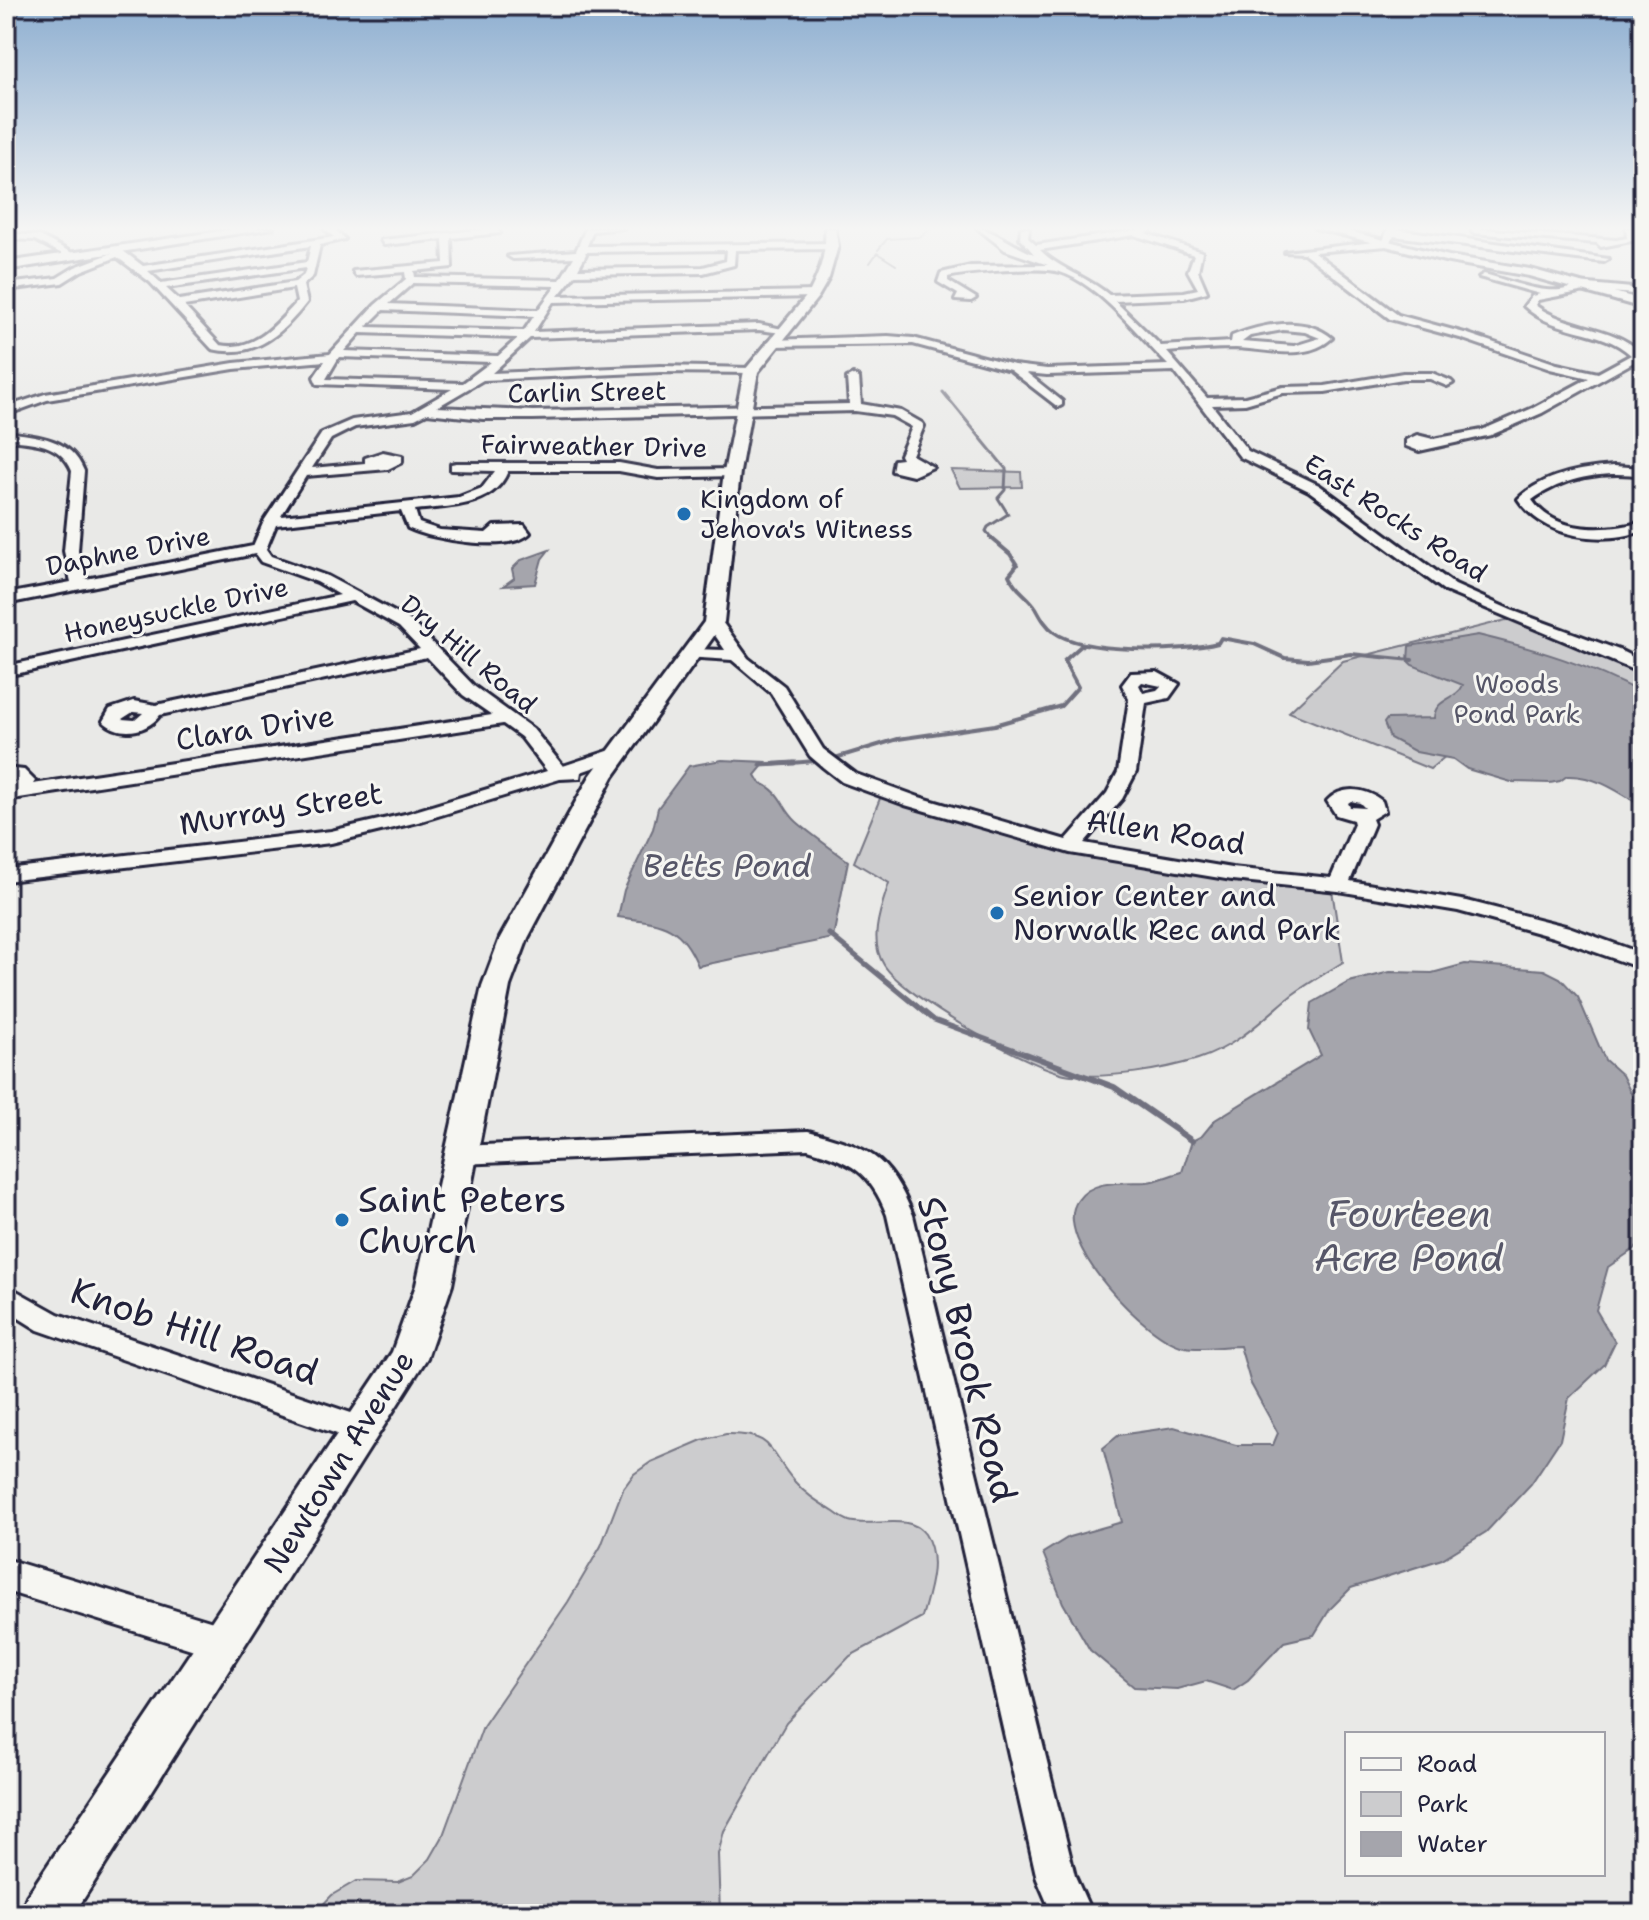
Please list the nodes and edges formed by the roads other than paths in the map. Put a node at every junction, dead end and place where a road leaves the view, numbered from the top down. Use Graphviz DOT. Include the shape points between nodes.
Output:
graph roads {
  1 [pos="188,318"];
  2 [pos="288,318"];
  3 [pos="370,318"];
  4 [pos="538,318"];
  5 [pos="739,318"];
  6 [pos="788,318"];
  7 [pos="1127,318"];
  8 [pos="1396,318"];
  9 [pos="1545,318"];
  10 [pos="784,322"];
  11 [pos="359,330"];
  12 [pos="527,335"];
  13 [pos="1237,345"];
  14 [pos="1158,349"];
  15 [pos="334,356"];
  16 [pos="503,359"];
  17 [pos="1014,368"];
  18 [pos="1177,368"];
  19 [pos="751,371"];
  20 [pos="1595,376"];
  21 [pos="481,377"];
  22 [pos="853,378"];
  23 [pos="1447,383"];
  24 [pos="465,386"];
  25 [pos="1204,402"];
  26 [pos="1058,403"];
  27 [pos="855,407"];
  28 [pos="429,410"];
  29 [pos="6,411"];
  30 [pos="746,411"];
  31 [pos="6,436"];
  32 [pos="1432,443"];
  33 [pos="909,461"];
  34 [pos="376,466"];
  35 [pos="456,467"];
  36 [pos="502,468"];
  37 [pos="1642,470"];
  38 [pos="732,472"];
  39 [pos="300,473"];
  40 [pos="407,508"];
  41 [pos="271,521"];
  42 [pos="1643,526"];
  43 [pos="491,537"];
  44 [pos="259,549"];
  45 [pos="80,586"];
  46 [pos="356,596"];
  47 [pos="6,599"];
  48 [pos="714,622"];
  49 [pos="1643,648"];
  50 [pos="432,651"];
  51 [pos="1613,653"];
  52 [pos="691,654"];
  53 [pos="736,655"];
  54 [pos="1643,669"];
  55 [pos="6,671"];
  56 [pos="1138,699"];
  57 [pos="153,711"];
  58 [pos="503,719"];
  59 [pos="611,764"];
  60 [pos="559,773"];
  61 [pos="9,787"];
  62 [pos="1361,816"];
  63 [pos="1070,847"];
  64 [pos="6,875"];
  65 [pos="1338,885"];
  66 [pos="1643,962"];
  67 [pos="460,1155"];
  68 [pos="6,1296"];
  69 [pos="363,1430"];
  70 [pos="6,1575"];
  71 [pos="223,1642"];
  72 [pos="45,1914"];
  73 [pos="1072,1914"];
  1 -- 2 [label="street" via="216,347 227,351 268,339"];
  3 -- 11 [label="street"];
  4 -- 12 [label="street"];
  5 -- 10 [label="street"];
  6 -- 10 [label="main road, Newtown Avenue"];
  7 -- 14 [label="street, East Rocks Road"];
  8 -- 20 [label="street"];
  9 -- 20 [label="street" via="1624,343 1637,354"];
  10 -- 12 [label="street"];
  10 -- 17 [label="street" via="913,341"];
  10 -- 19 [label="main road, Newtown Avenue"];
  11 -- 12 [label="street"];
  11 -- 15 [label="street"];
  12 -- 16 [label="street"];
  13 -- 13 [label="street" via="1281,350 1327,338 1306,328 1285,328 1244,335 1236,338"];
  13 -- 14 [label="street"];
  14 -- 18 [label="street, East Rocks Road"];
  15 -- 16 [label="street"];
  15 -- 24 [label="street" via="321,382"];
  15 -- 29 [label="street" via="234,366 45,397"];
  16 -- 21 [label="street"];
  17 -- 18 [label="street"];
  17 -- 26 [label="street"];
  18 -- 25 [label="street, East Rocks Road"];
  19 -- 21 [label="street"];
  19 -- 30 [label="main road, Newtown Avenue"];
  20 -- 32 [label="street" via="1512,424"];
  21 -- 24 [label="street"];
  22 -- 27 [label="street"];
  23 -- 25 [label="street" via="1432,376 1403,376"];
  24 -- 28 [label="street"];
  25 -- 51 [label="street, East Rocks Road" via="1244,454 1314,488 1450,588"];
  27 -- 30 [label="street, Carlin Street"];
  27 -- 33 [label="street, Carlin Street" via="908,417 918,426 906,455"];
  28 -- 30 [label="street, Carlin Street" via="520,415"];
  28 -- 39 [label="street" via="337,429"];
  30 -- 38 [label="main road, Newtown Avenue"];
  31 -- 45 [label="street" via="55,445 76,461 71,551"];
  34 -- 39 [label="street"];
  35 -- 36 [label="street, Fairweather Drive"];
  36 -- 38 [label="street, Fairweather Drive"];
  36 -- 40 [label="street" via="498,481 473,496"];
  37 -- 42 [label="street" via="1585,471 1525,499 1547,520 1586,533 1631,532"];
  38 -- 48 [label="main road, Newtown Avenue"];
  39 -- 41 [label="street"];
  40 -- 41 [label="street"];
  40 -- 43 [label="street" via="413,525 430,533"];
  41 -- 44 [label="street"];
  44 -- 45 [label="street, Daphne Drive"];
  44 -- 46 [label="street, Dry Hill Road" via="266,559"];
  45 -- 47 [label="street, Daphne Drive"];
  46 -- 50 [label="street, Dry Hill Road" via="405,624"];
  46 -- 55 [label="street, Honeysuckle Drive"];
  48 -- 52 [label="main road, Newtown Avenue"];
  48 -- 53 [label="street, Allen Road"];
  49 -- 51 [label="street"];
  50 -- 57 [label="street"];
  50 -- 58 [label="street, Dry Hill Road"];
  51 -- 54 [label="street, East Rocks Road"];
  52 -- 53 [label="street"];
  52 -- 59 [label="main road, Newtown Avenue"];
  53 -- 63 [label="street, Allen Road" via="778,690 816,752 849,778 931,808"];
  56 -- 63 [label="street" via="1127,772 1115,795"];
  58 -- 60 [label="street, Dry Hill Road" via="527,733"];
  58 -- 61 [label="street, Clara Drive"];
  59 -- 60 [label="street, Murray Street"];
  59 -- 60 [label="street, Murray Street"];
  59 -- 67 [label="main road, Newtown Avenue" via="514,938 496,986"];
  60 -- 64 [label="street, Murray Street" via="331,837"];
  62 -- 65 [label="street" via="1364,824"];
  63 -- 65 [label="street, Allen Road"];
  65 -- 66 [label="street, Allen Road" via="1498,914"];
  67 -- 69 [label="main road, Newtown Avenue" via="420,1330"];
  67 -- 73 [label="street, Stony Brook Road" via="808,1140 870,1163 889,1185 1052,1865"];
  68 -- 69 [label="street, Knob Hill Road" via="48,1322"];
  69 -- 71 [label="main road, Newtown Avenue"];
  70 -- 71 [label="street"];
  71 -- 72 [label="main road, Newtown Avenue"];
}
